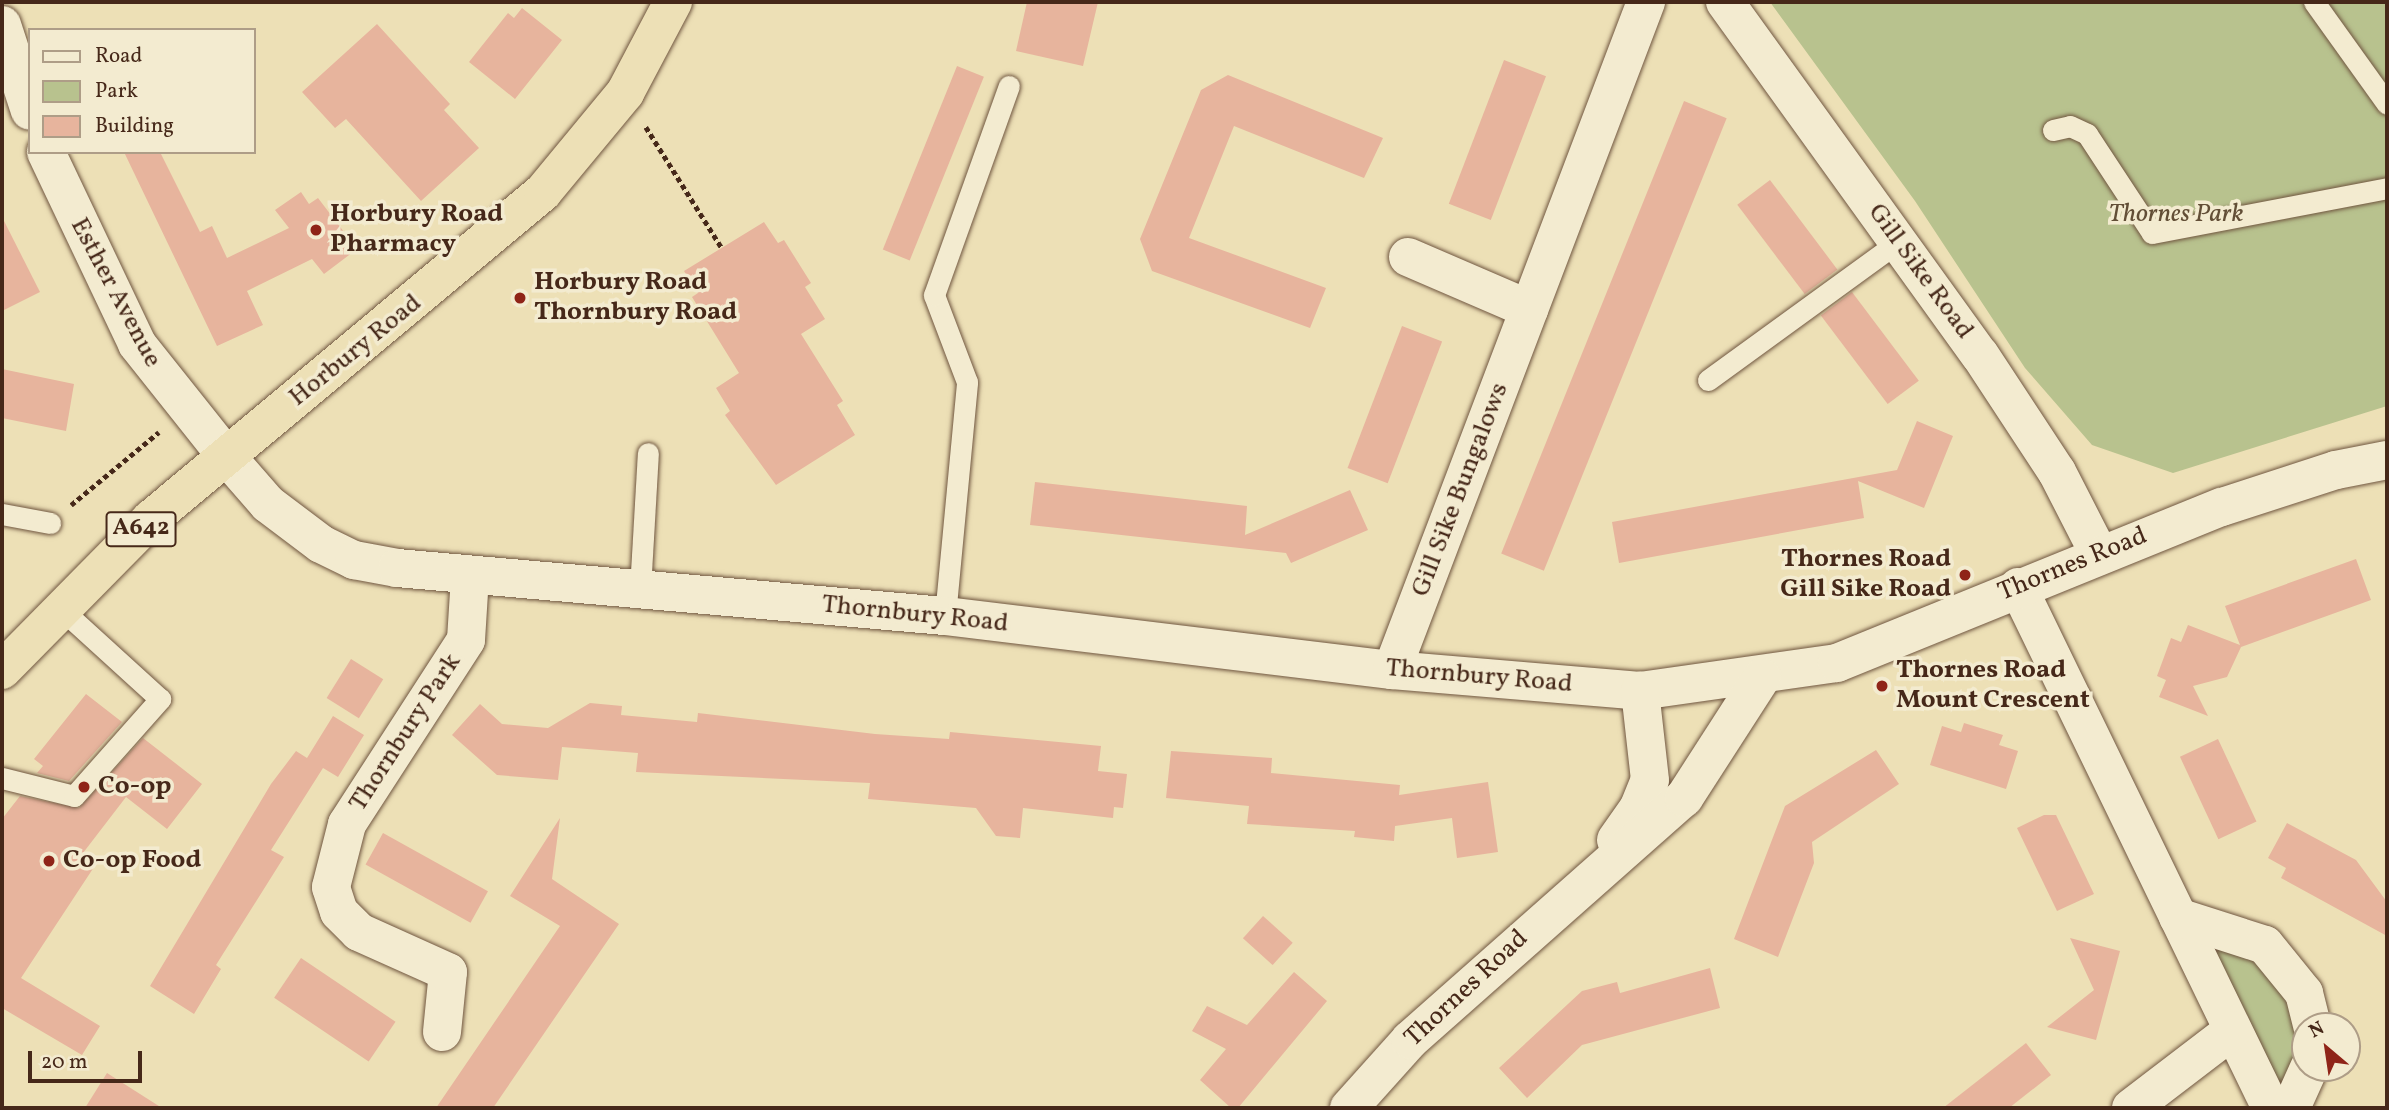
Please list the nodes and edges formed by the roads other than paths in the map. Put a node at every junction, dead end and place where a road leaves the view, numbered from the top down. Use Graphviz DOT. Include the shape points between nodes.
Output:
graph roads {
  1 [pos="673,2"];
  2 [pos="1646,2"];
  3 [pos="1725,2"];
  4 [pos="2314,2"];
  5 [pos="2,24"];
  6 [pos="1009,86"];
  7 [pos="2387,104"];
  8 [pos="28,105"];
  9 [pos="2053,130"];
  10 [pos="47,154"];
  11 [pos="2387,188"];
  12 [pos="1898,242"];
  13 [pos="1408,257"];
  14 [pos="1530,309"];
  15 [pos="1708,380"];
  16 [pos="648,453"];
  17 [pos="227,457"];
  18 [pos="2387,460"];
  19 [pos="2,514"];
  20 [pos="50,523"];
  21 [pos="2099,554"];
  22 [pos="470,576"];
  23 [pos="2018,587"];
  24 [pos="640,590"];
  25 [pos="59,607"];
  26 [pos="945,616"];
  27 [pos="2,670"];
  28 [pos="1392,670"];
  29 [pos="1762,677"];
  30 [pos="1640,691"];
  31 [pos="2,778"];
  32 [pos="1591,876"];
  33 [pos="2178,917"];
  34 [pos="2309,1012"];
  35 [pos="2233,1030"];
  36 [pos="442,1032"];
  37 [pos="2303,1082"];
  38 [pos="1349,1108"];
  39 [pos="2131,1108"];
  40 [pos="2271,1108"];
  41 [pos="2291,1108"];
  1 -- 17 [label="highway, Horbury Road / A642" via="625,93 543,192"];
  2 -- 14 [label="street, Gill Sike Bungalows"];
  3 -- 12 [label="street, Gill Sike Road"];
  4 -- 7 [label="lane"];
  5 -- 8 [label="street"];
  6 -- 26 [label="lane" via="934,295 967,382"];
  9 -- 11 [label="lane" via="2070,126 2087,134 2152,233"];
  10 -- 17 [label="street, Esther Avenue" via="114,302 163,382"];
  12 -- 15 [label="lane"];
  12 -- 21 [label="street, Gill Sike Road" via="2057,472"];
  13 -- 14 [label="street"];
  14 -- 28 [label="street, Gill Sike Bungalows"];
  16 -- 24 [label="lane"];
  17 -- 22 [label="street, Thornbury Road" via="268,504 321,544 354,560"];
  17 -- 25 [label="highway, Horbury Road / A642" via="151,519"];
  18 -- 21 [label="street, Thornes Road" via="2311,478"];
  19 -- 20 [label="lane"];
  21 -- 23 [label="street, Thornes Road"];
  22 -- 24 [label="street, Thornbury Road"];
  22 -- 36 [label="street, Thornbury Park" via="466,640 347,824 331,887 339,912 359,932 448,972"];
  23 -- 29 [label="street, Thornes Road" via="1837,663"];
  23 -- 33 [label="street"];
  24 -- 26 [label="street, Thornbury Road"];
  25 -- 27 [label="highway, Horbury Road / A642"];
  25 -- 31 [label="lane" via="160,699 74,796"];
  26 -- 28 [label="street, Thornbury Road"];
  28 -- 30 [label="street, Thornbury Road"];
  29 -- 30 [label="street, Thornes Road"];
  29 -- 32 [label="street, Thornes Road" via="1684,798"];
  30 -- 32 [label="street, Thornes Road" via="1650,780 1638,809"];
  32 -- 38 [label="street, Thornes Road" via="1410,1040"];
  33 -- 34 [label="street" via="2265,945 2304,993"];
  33 -- 35 [label="street"];
  35 -- 39 [label="street"];
  35 -- 40 [label="street"];
  37 -- 41 [label="street"];
}
